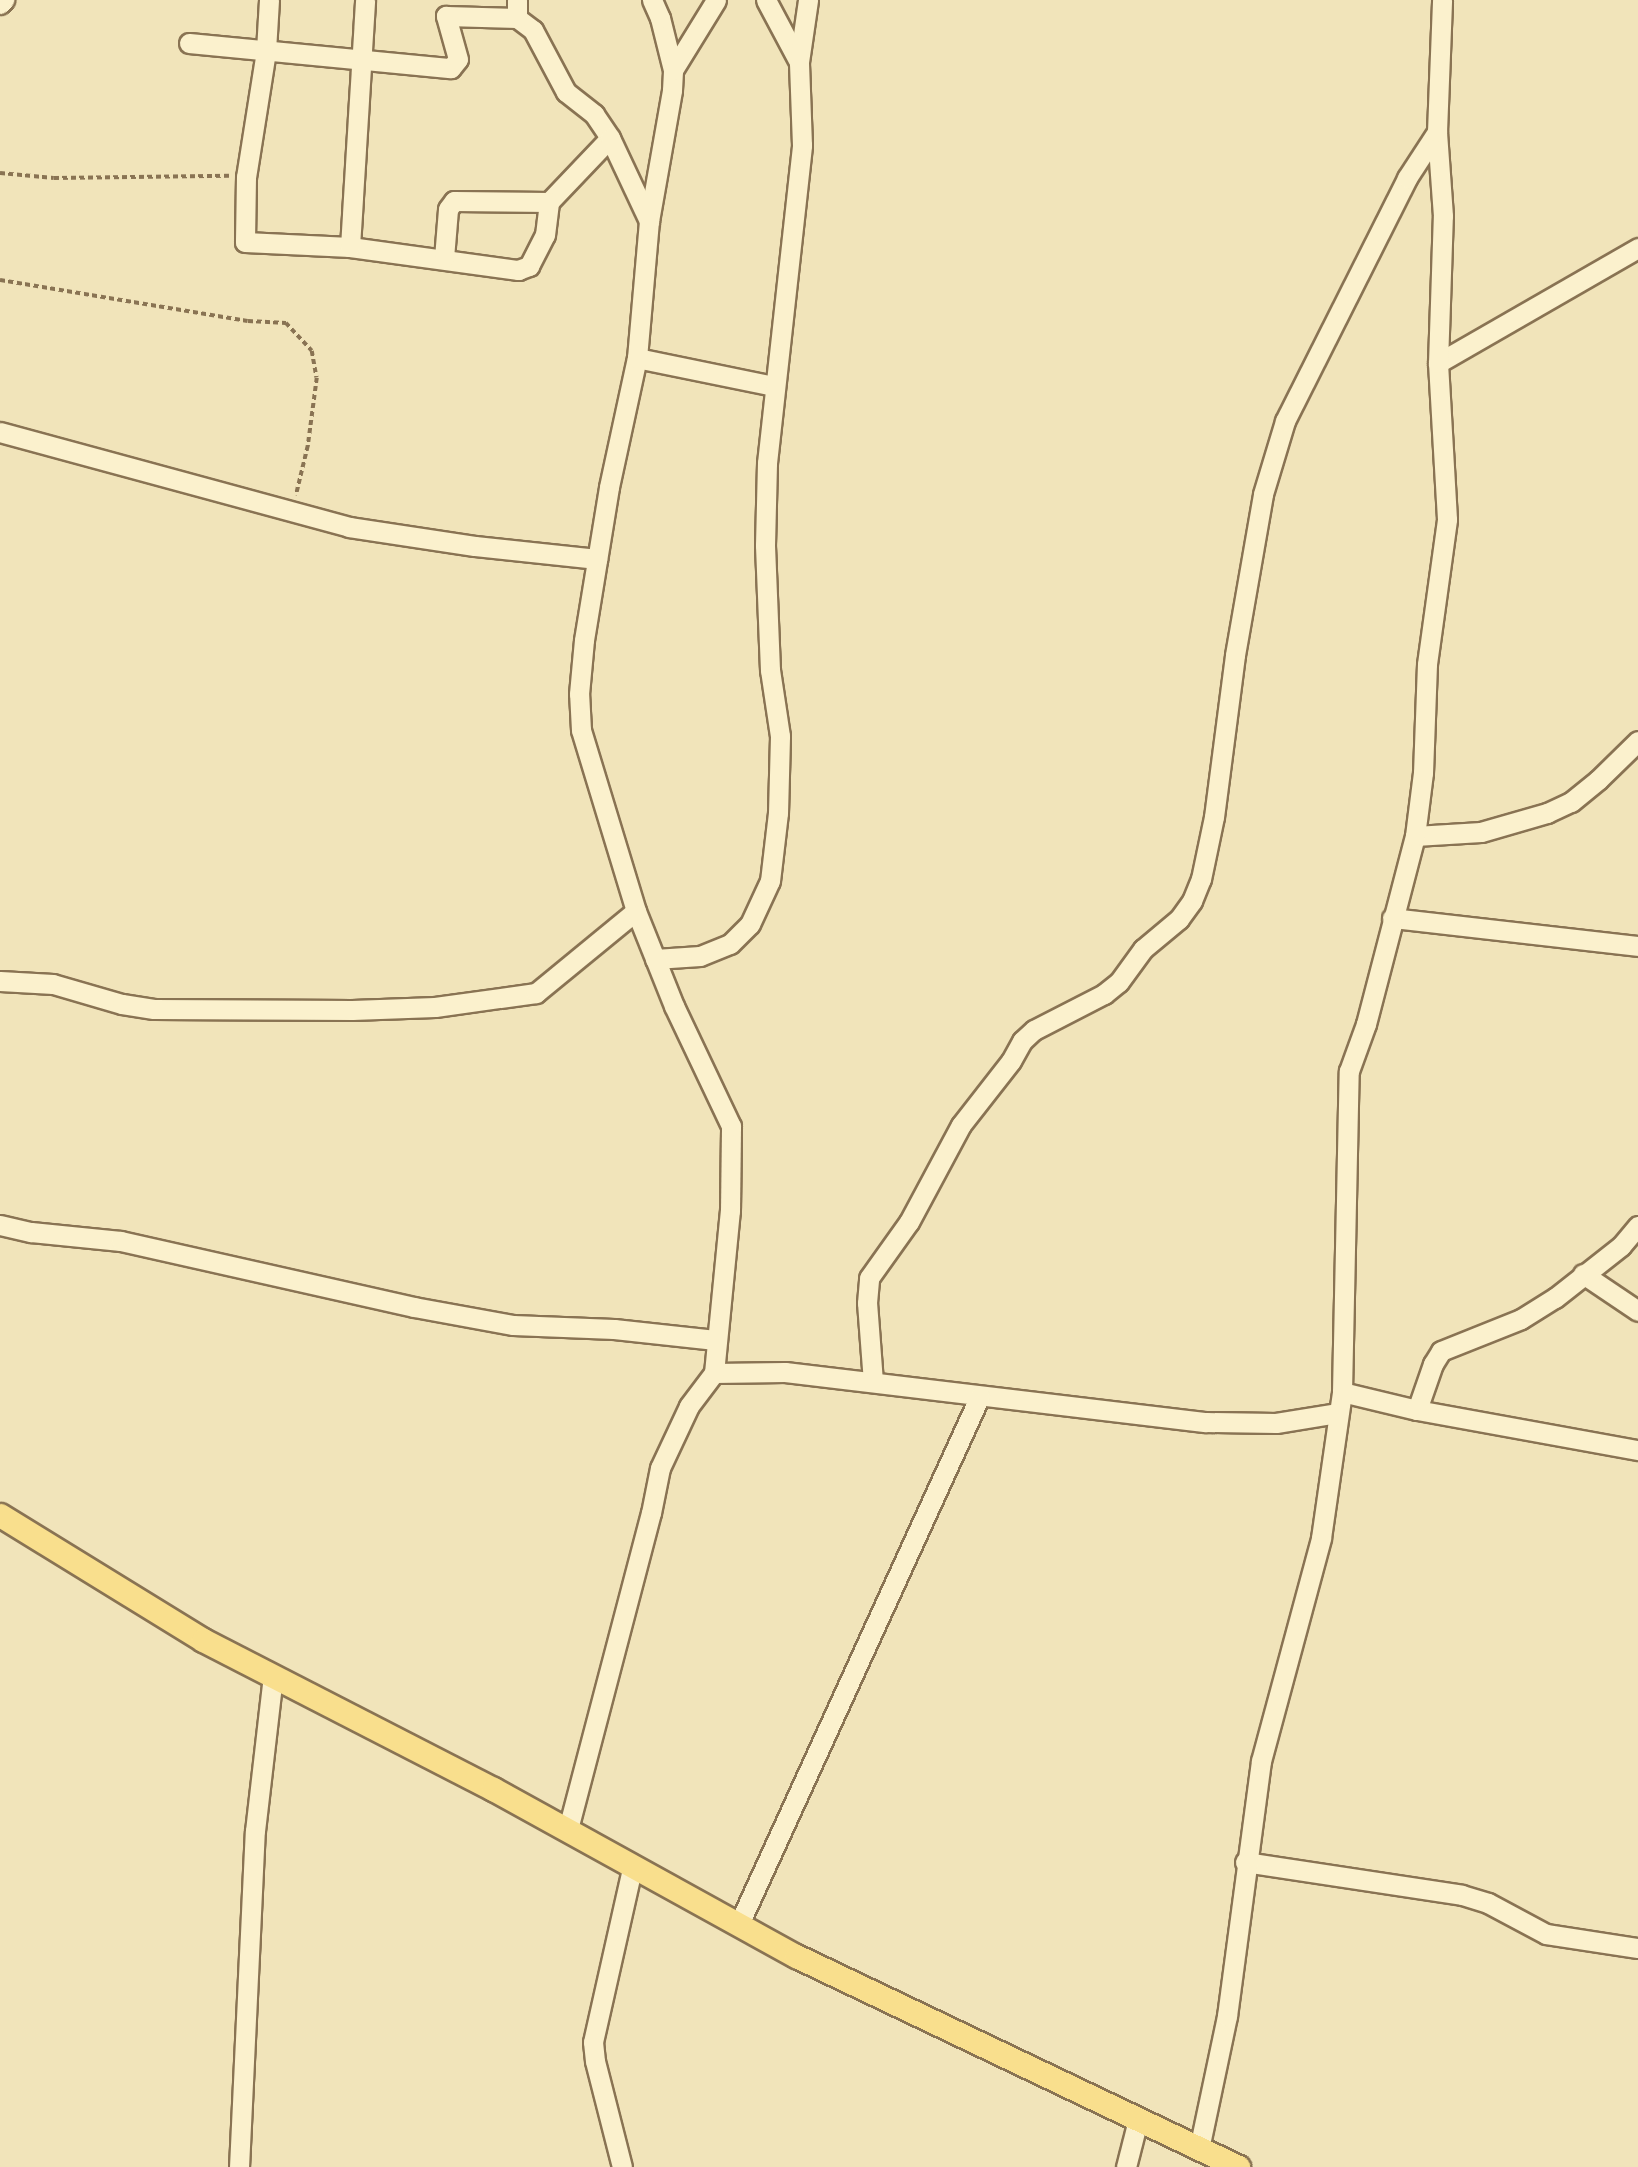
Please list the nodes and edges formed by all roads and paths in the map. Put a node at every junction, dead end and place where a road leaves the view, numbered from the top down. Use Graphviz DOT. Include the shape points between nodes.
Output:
graph roads {
  1 [pos="4,0"];
  2 [pos="269,0"];
  3 [pos="365,0"];
  4 [pos="652,0"];
  5 [pos="716,0"];
  6 [pos="766,0"];
  7 [pos="808,0"];
  8 [pos="1442,0"];
  9 [pos="0,4"];
  10 [pos="445,8"];
  11 [pos="517,9"];
  12 [pos="189,43"];
  13 [pos="266,51"];
  14 [pos="360,61"];
  15 [pos="799,62"];
  16 [pos="673,70"];
  17 [pos="1437,132"];
  18 [pos="610,138"];
  19 [pos="0,173"];
  20 [pos="246,177"];
  21 [pos="549,202"];
  22 [pos="649,220"];
  23 [pos="350,247"];
  24 [pos="1638,248"];
  25 [pos="444,258"];
  26 [pos="0,280"];
  27 [pos="637,358"];
  28 [pos="1438,363"];
  29 [pos="774,386"];
  30 [pos="0,432"];
  31 [pos="292,512"];
  32 [pos="597,559"];
  33 [pos="1638,741"];
  34 [pos="1415,836"];
  35 [pos="636,911"];
  36 [pos="1392,918"];
  37 [pos="1638,947"];
  38 [pos="655,959"];
  39 [pos="0,981"];
  40 [pos="0,1225"];
  41 [pos="1638,1226"];
  42 [pos="1583,1274"];
  43 [pos="1638,1311"];
  44 [pos="715,1340"];
  45 [pos="714,1373"];
  46 [pos="873,1382"];
  47 [pos="1342,1392"];
  48 [pos="980,1396"];
  49 [pos="1417,1410"];
  50 [pos="1338,1413"];
  51 [pos="1638,1450"];
  52 [pos="0,1515"];
  53 [pos="273,1675"];
  54 [pos="568,1829"];
  55 [pos="1245,1862"];
  56 [pos="633,1864"];
  57 [pos="739,1924"];
  58 [pos="1638,1948"];
  59 [pos="1138,2120"];
  60 [pos="1199,2149"];
  61 [pos="621,2162"];
  62 [pos="239,2167"];
  63 [pos="639,2167"];
  64 [pos="1126,2167"];
  65 [pos="1238,2167"];
  1 -- 9 [label="street"];
  2 -- 13 [label="street"];
  3 -- 14 [label="street"];
  4 -- 16 [label="street"];
  5 -- 16 [label="street"];
  6 -- 15 [label="street"];
  7 -- 15 [label="street"];
  8 -- 17 [label="street"];
  10 -- 11 [label="street"];
  10 -- 14 [label="street" via="458,59 452,68"];
  11 -- 18 [label="street" via="566,92 594,114"];
  12 -- 13 [label="street"];
  13 -- 14 [label="street"];
  13 -- 20 [label="street"];
  14 -- 23 [label="street"];
  15 -- 29 [label="street" via="802,145"];
  16 -- 22 [label="street"];
  17 -- 28 [label="street" via="1443,216"];
  17 -- 46 [label="street" via="1407,178 1285,421 1263,494 1234,655 1214,817 1192,901 1179,919 1143,949 1119,982 1022,1041 961,1125 909,1222 869,1278"];
  18 -- 21 [label="street"];
  18 -- 22 [label="street"];
  19 -- 20 [label="path" via="54,178"];
  20 -- 23 [label="street" via="245,242"];
  21 -- 25 [label="street" via="454,201 448,209"];
  21 -- 25 [label="street" via="545,235 529,266 518,270"];
  22 -- 27 [label="street"];
  23 -- 25 [label="street"];
  24 -- 28 [label="street"];
  26 -- 31 [label="path" via="248,321 286,323 312,351 317,377 308,446"];
  27 -- 29 [label="street"];
  27 -- 32 [label="street"];
  28 -- 34 [label="street" via="1447,519 1427,664 1423,773"];
  29 -- 38 [label="street" via="765,545 770,670 780,736 770,881 750,924 730,944 700,956"];
  30 -- 31 [label="street"];
  31 -- 32 [label="street" via="374,531"];
  32 -- 35 [label="street" via="580,680 581,730"];
  33 -- 34 [label="street" via="1571,802 1547,813 1481,832"];
  34 -- 36 [label="street"];
  35 -- 38 [label="street"];
  35 -- 39 [label="street" via="536,993 436,1007 154,1009 53,984"];
  36 -- 37 [label="street"];
  36 -- 47 [label="street" via="1349,1072"];
  38 -- 44 [label="street" via="731,1126 730,1211"];
  40 -- 44 [label="street" via="121,1241 513,1325"];
  41 -- 42 [label="street" via="1621,1246"];
  42 -- 43 [label="street"];
  42 -- 49 [label="street" via="1521,1319 1441,1351"];
  44 -- 45 [label="street"];
  45 -- 46 [label="street" via="785,1373"];
  45 -- 54 [label="street" via="689,1406 660,1468"];
  46 -- 48 [label="street"];
  47 -- 49 [label="street"];
  47 -- 50 [label="street"];
  48 -- 50 [label="street" via="1206,1422 1276,1423"];
  48 -- 57 [label="street"];
  49 -- 51 [label="street"];
  50 -- 55 [label="street" via="1321,1538 1261,1761"];
  52 -- 53 [label="main road" via="203,1640"];
  53 -- 54 [label="main road"];
  53 -- 62 [label="street" via="255,1831"];
  54 -- 56 [label="main road"];
  55 -- 58 [label="street" via="1462,1895 1488,1903 1546,1934"];
  55 -- 60 [label="street" via="1227,2016"];
  56 -- 57 [label="main road"];
  56 -- 61 [label="street" via="593,2042"];
  57 -- 59 [label="main road" via="808,1962"];
  59 -- 60 [label="main road"];
  59 -- 64 [label="street"];
  60 -- 65 [label="main road"];
  61 -- 63 [label="street"];
}
